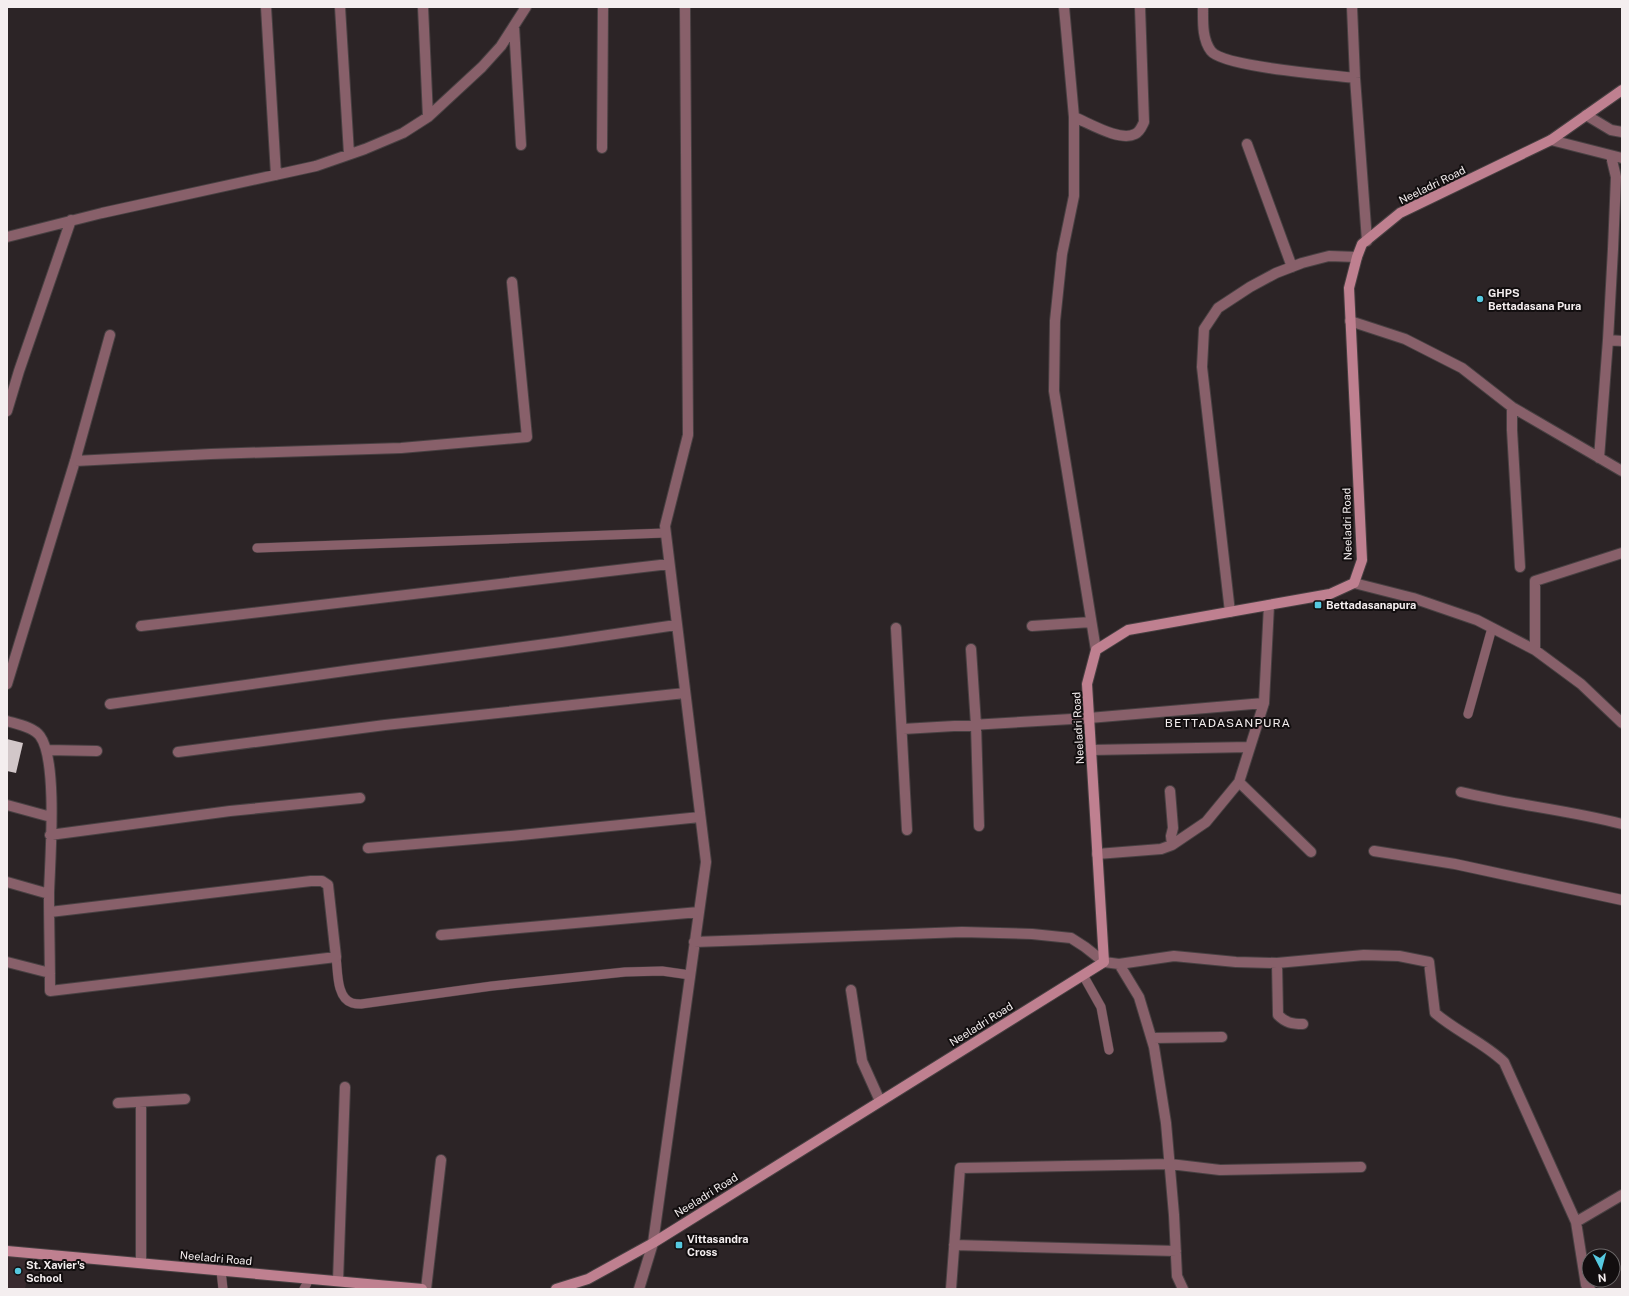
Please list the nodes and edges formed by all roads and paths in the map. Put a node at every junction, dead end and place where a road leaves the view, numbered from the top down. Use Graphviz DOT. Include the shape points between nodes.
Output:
graph roads {
  1 [pos="266,7"];
  2 [pos="340,7"];
  3 [pos="423,7"];
  4 [pos="526,7"];
  5 [pos="603,7"];
  6 [pos="685,7"];
  7 [pos="1064,7"];
  8 [pos="1140,7"];
  9 [pos="1203,7"];
  10 [pos="1352,7"];
  11 [pos="514,26"];
  12 [pos="1355,78"];
  13 [pos="1622,90"];
  14 [pos="1586,115"];
  15 [pos="428,117"];
  16 [pos="1074,117"];
  17 [pos="1622,132"];
  18 [pos="1551,140"];
  19 [pos="1247,144"];
  20 [pos="521,145"];
  21 [pos="602,148"];
  22 [pos="349,154"];
  23 [pos="1611,156"];
  24 [pos="1622,158"];
  25 [pos="276,175"];
  26 [pos="71,220"];
  27 [pos="7,238"];
  28 [pos="1367,241"];
  29 [pos="1618,249"];
  30 [pos="1357,257"];
  31 [pos="1292,267"];
  32 [pos="512,282"];
  33 [pos="1350,321"];
  34 [pos="110,335"];
  35 [pos="1608,340"];
  36 [pos="1622,341"];
  37 [pos="1512,407"];
  38 [pos="7,411"];
  39 [pos="1599,458"];
  40 [pos="75,461"];
  41 [pos="1622,472"];
  42 [pos="665,533"];
  43 [pos="257,548"];
  44 [pos="1622,553"];
  45 [pos="669,564"];
  46 [pos="1520,568"];
  47 [pos="1354,583"];
  48 [pos="1269,605"];
  49 [pos="1230,612"];
  50 [pos="1091,622"];
  51 [pos="676,625"];
  52 [pos="141,626"];
  53 [pos="1032,626"];
  54 [pos="896,628"];
  55 [pos="1492,628"];
  56 [pos="971,650"];
  57 [pos="1096,650"];
  58 [pos="1535,650"];
  59 [pos="7,684"];
  60 [pos="685,693"];
  61 [pos="1264,703"];
  62 [pos="110,704"];
  63 [pos="1468,714"];
  64 [pos="1089,718"];
  65 [pos="7,721"];
  66 [pos="1622,724"];
  67 [pos="976,725"];
  68 [pos="903,729"];
  69 [pos="1250,747"];
  70 [pos="47,750"];
  71 [pos="1091,750"];
  72 [pos="97,751"];
  73 [pos="178,752"];
  74 [pos="1239,782"];
  75 [pos="1170,791"];
  76 [pos="1461,792"];
  77 [pos="360,798"];
  78 [pos="7,804"];
  79 [pos="51,817"];
  80 [pos="700,817"];
  81 [pos="1622,824"];
  82 [pos="979,826"];
  83 [pos="908,830"];
  84 [pos="50,835"];
  85 [pos="1172,845"];
  86 [pos="368,848"];
  87 [pos="1374,851"];
  88 [pos="1311,852"];
  89 [pos="1097,854"];
  90 [pos="7,882"];
  91 [pos="50,894"];
  92 [pos="1622,900"];
  93 [pos="50,912"];
  94 [pos="698,912"];
  95 [pos="441,935"];
  96 [pos="694,942"];
  97 [pos="336,957"];
  98 [pos="7,962"];
  99 [pos="1104,962"];
  100 [pos="1277,963"];
  101 [pos="1119,964"];
  102 [pos="50,973"];
  103 [pos="690,975"];
  104 [pos="1083,975"];
  105 [pos="851,990"];
  106 [pos="1303,1024"];
  107 [pos="1222,1037"];
  108 [pos="1152,1038"];
  109 [pos="1109,1050"];
  110 [pos="346,1087"];
  111 [pos="185,1099"];
  112 [pos="880,1101"];
  113 [pos="141,1102"];
  114 [pos="118,1103"];
  115 [pos="441,1160"];
  116 [pos="1170,1164"];
  117 [pos="1361,1167"];
  118 [pos="1622,1195"];
  119 [pos="1576,1222"];
  120 [pos="653,1243"];
  121 [pos="954,1245"];
  122 [pos="7,1251"];
  123 [pos="1176,1251"];
  124 [pos="141,1263"];
  125 [pos="221,1271"];
  126 [pos="309,1279"];
  127 [pos="338,1281"];
  128 [pos="642,1288"];
  129 [pos="223,1289"];
  130 [pos="304,1289"];
  131 [pos="422,1289"];
  132 [pos="426,1289"];
  133 [pos="556,1289"];
  134 [pos="951,1289"];
  135 [pos="1183,1289"];
  136 [pos="1590,1289"];
  1 -- 25 [label="street"];
  2 -- 22 [label="street"];
  3 -- 15 [label="street"];
  4 -- 11 [label="street"];
  5 -- 21 [label="street"];
  6 -- 42 [label="street" via="688,435"];
  7 -- 16 [label="street"];
  8 -- 16 [label="street" via="1144,122 1141,130 1128,136 1116,135"];
  9 -- 12 [label="street" via="1204,37 1212,52 1224,59 1248,65"];
  10 -- 12 [label="street"];
  11 -- 15 [label="street" via="501,46 482,67"];
  11 -- 20 [label="street"];
  12 -- 28 [label="street"];
  13 -- 14 [label="main road, Neeladri Road"];
  14 -- 17 [label="street" via="1612,130"];
  14 -- 18 [label="main road, Neeladri Road"];
  15 -- 22 [label="street" via="403,133"];
  16 -- 50 [label="street" via="1074,196 1060,269 1055,321 1054,391"];
  18 -- 23 [label="street"];
  18 -- 28 [label="main road, Neeladri Road" via="1400,213"];
  19 -- 31 [label="street"];
  22 -- 25 [label="street" via="316,166"];
  23 -- 24 [label="street"];
  23 -- 29 [label="street" via="1616,177"];
  25 -- 26 [label="street"];
  26 -- 27 [label="street"];
  26 -- 38 [label="street"];
  28 -- 30 [label="main road, Neeladri Road" via="1362,244"];
  29 -- 35 [label="street"];
  30 -- 31 [label="street" via="1329,256"];
  30 -- 33 [label="main road, Neeladri Road" via="1349,288"];
  31 -- 49 [label="street" via="1250,287 1218,308 1204,329 1202,367"];
  32 -- 40 [label="street" via="527,437 401,448"];
  33 -- 37 [label="street" via="1405,339 1462,368"];
  33 -- 47 [label="main road, Neeladri Road" via="1362,560"];
  34 -- 40 [label="street"];
  35 -- 36 [label="street"];
  35 -- 39 [label="street"];
  37 -- 39 [label="street"];
  37 -- 46 [label="street"];
  39 -- 41 [label="street"];
  40 -- 59 [label="street"];
  42 -- 43 [label="lane"];
  42 -- 45 [label="street"];
  44 -- 58 [label="street" via="1535,580"];
  45 -- 51 [label="street"];
  45 -- 52 [label="street"];
  47 -- 48 [label="main road" via="1330,594"];
  47 -- 55 [label="street" via="1413,598 1477,620"];
  48 -- 49 [label="main road"];
  48 -- 61 [label="street"];
  49 -- 57 [label="main road" via="1128,630"];
  50 -- 53 [label="street"];
  50 -- 57 [label="street"];
  51 -- 60 [label="street"];
  51 -- 62 [label="street"];
  54 -- 68 [label="street"];
  55 -- 58 [label="street"];
  55 -- 63 [label="lane"];
  56 -- 67 [label="street"];
  57 -- 64 [label="main road, Neeladri Road" via="1087,684"];
  58 -- 66 [label="street" via="1581,684"];
  60 -- 73 [label="street" via="385,725"];
  60 -- 80 [label="street"];
  61 -- 64 [label="street"];
  61 -- 69 [label="street"];
  64 -- 67 [label="street"];
  64 -- 71 [label="main road, Neeladri Road"];
  65 -- 70 [label="street" via="40,735"];
  67 -- 68 [label="street"];
  67 -- 82 [label="street"];
  68 -- 83 [label="street"];
  69 -- 71 [label="street"];
  69 -- 74 [label="street"];
  70 -- 72 [label="street"];
  70 -- 79 [label="street" via="52,784"];
  71 -- 89 [label="main road, Neeladri Road"];
  74 -- 85 [label="street" via="1206,822"];
  74 -- 88 [label="street"];
  75 -- 85 [label="street"];
  76 -- 81 [label="street"];
  77 -- 84 [label="street" via="230,811"];
  78 -- 79 [label="street"];
  79 -- 84 [label="street"];
  80 -- 86 [label="street"];
  80 -- 94 [label="street" via="706,862"];
  84 -- 91 [label="street"];
  85 -- 89 [label="street" via="1151,850"];
  87 -- 92 [label="street" via="1455,864"];
  89 -- 99 [label="main road, Neeladri Road"];
  90 -- 91 [label="street"];
  91 -- 93 [label="street"];
  93 -- 97 [label="street" via="322,881 328,885"];
  93 -- 102 [label="street"];
  94 -- 95 [label="street"];
  94 -- 96 [label="street"];
  96 -- 99 [label="street" via="962,932 1032,934 1071,938"];
  96 -- 103 [label="street"];
  97 -- 102 [label="street" via="50,991"];
  97 -- 103 [label="lane" via="340,989 344,998 351,1003 361,1004 492,986 625,972 662,971"];
  98 -- 102 [label="street"];
  99 -- 101 [label="street"];
  99 -- 104 [label="main road, Neeladri Road"];
  100 -- 101 [label="street" via="1174,956"];
  100 -- 106 [label="street" via="1278,1015 1290,1024"];
  100 -- 119 [label="street" via="1364,955 1399,956 1429,962 1436,1013 1450,1026 1491,1049 1504,1062"];
  101 -- 108 [label="street" via="1139,997"];
  103 -- 120 [label="street"];
  104 -- 109 [label="lane" via="1101,1007"];
  104 -- 112 [label="main road, Neeladri Road"];
  105 -- 112 [label="street" via="862,1061"];
  107 -- 108 [label="street"];
  108 -- 116 [label="street"];
  110 -- 127 [label="street"];
  111 -- 113 [label="street"];
  112 -- 120 [label="main road, Neeladri Road"];
  113 -- 114 [label="street"];
  113 -- 124 [label="street"];
  115 -- 132 [label="street"];
  116 -- 117 [label="street" via="1220,1170"];
  116 -- 121 [label="street" via="960,1168"];
  116 -- 123 [label="street"];
  118 -- 119 [label="street"];
  119 -- 136 [label="street" via="1586,1285"];
  120 -- 128 [label="street"];
  120 -- 133 [label="main road, Neeladri Road" via="588,1279"];
  121 -- 123 [label="street"];
  121 -- 134 [label="street"];
  122 -- 124 [label="main road, Neeladri Road"];
  123 -- 135 [label="street" via="1177,1276"];
  124 -- 125 [label="main road, Neeladri Road"];
  125 -- 126 [label="main road, Neeladri Road"];
  125 -- 129 [label="lane"];
  126 -- 127 [label="main road, Neeladri Road"];
  126 -- 130 [label="lane"];
  127 -- 131 [label="main road, Neeladri Road"];
}
